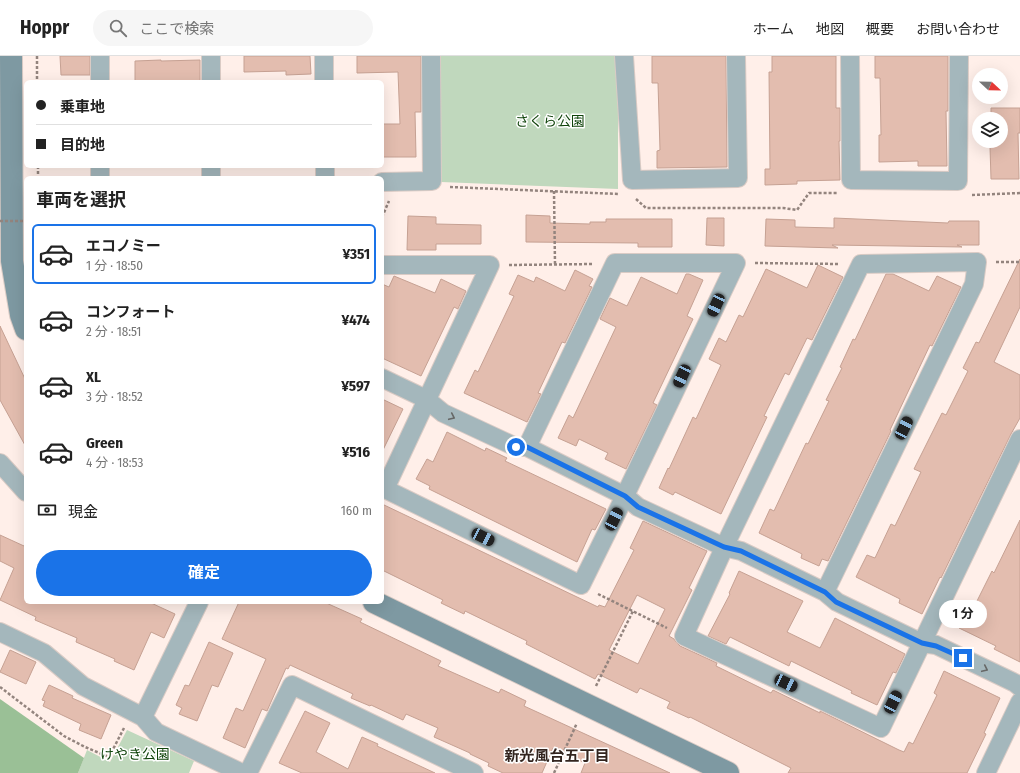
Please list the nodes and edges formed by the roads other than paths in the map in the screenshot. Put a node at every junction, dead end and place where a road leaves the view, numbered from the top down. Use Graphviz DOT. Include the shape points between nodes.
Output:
graph roads {
  1 [pos="11,56"];
  2 [pos="100,56"];
  3 [pos="211,56"];
  4 [pos="324,56"];
  5 [pos="431,56"];
  6 [pos="624,56"];
  7 [pos="736,56"];
  8 [pos="850,56"];
  9 [pos="959,56"];
  10 [pos="100,80"];
  11 [pos="211,80"];
  12 [pos="324,80"];
  13 [pos="387,188"];
  14 [pos="6,197"];
  15 [pos="384,265"];
  16 [pos="24,323"];
  17 [pos="384,379"];
  18 [pos="426,399"];
  19 [pos="1020,439"];
  20 [pos="527,447"];
  21 [pos="0,463"];
  22 [pos="24,490"];
  23 [pos="625,496"];
  24 [pos="724,547"];
  25 [pos="825,592"];
  26 [pos="197,604"];
  27 [pos="378,604"];
  28 [pos="0,632"];
  29 [pos="922,643"];
  30 [pos="1020,687"];
  31 [pos="1020,702"];
  32 [pos="142,717"];
  33 [pos="242,773"];
  34 [pos="248,773"];
  35 [pos="474,773"];
  36 [pos="728,773"];
  37 [pos="986,773"];
  1 -- 14 [label="street"];
  2 -- 10 [label="street"];
  3 -- 11 [label="street"];
  4 -- 12 [label="street"];
  5 -- 13 [label="street" via="432,181"];
  6 -- 7 [label="street" via="632,180 738,178"];
  8 -- 9 [label="street" via="851,180 958,180"];
  14 -- 16 [label="street" via="12,261"];
  15 -- 18 [label="street" via="490,265"];
  17 -- 18 [label="street"];
  18 -- 20 [label="street, one-way" via="443,412 516,447"];
  18 -- 23 [label="street" via="385,489 581,586"];
  19 -- 29 [label="street"];
  20 -- 23 [label="street"];
  20 -- 23 [label="street" via="614,263 736,263"];
  21 -- 22 [label="street"];
  23 -- 24 [label="street" via="638,507"];
  24 -- 25 [label="street" via="741,551"];
  24 -- 25 [label="street" via="861,264 977,262 974,284"];
  24 -- 29 [label="street" via="684,636 881,728"];
  25 -- 29 [label="street" via="836,602"];
  26 -- 32 [label="street"];
  27 -- 36 [label="street"];
  28 -- 32 [label="street" via="44,653 83,686"];
  29 -- 30 [label="street, one-way" via="936,646"];
  31 -- 37 [label="street"];
  32 -- 33 [label="street" via="156,732"];
  34 -- 35 [label="street" via="292,685"];
}
